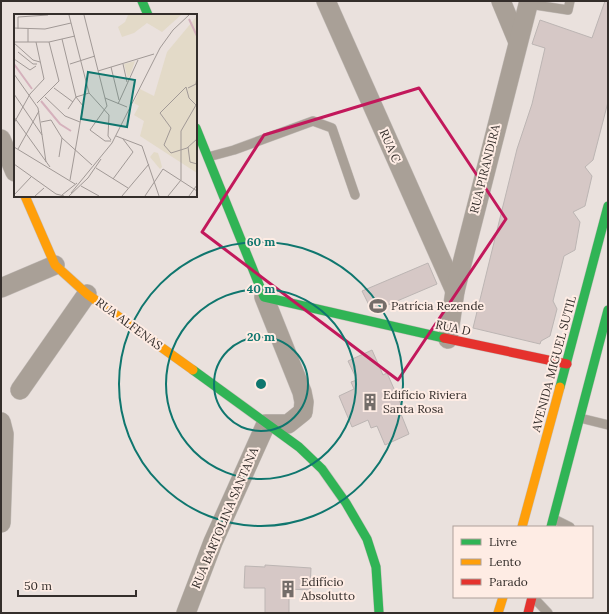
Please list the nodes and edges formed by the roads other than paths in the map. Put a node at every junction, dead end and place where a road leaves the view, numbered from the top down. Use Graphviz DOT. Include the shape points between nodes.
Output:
graph roads {
  1 [pos="142,1"];
  2 [pos="326,1"];
  3 [pos="501,1"];
  4 [pos="570,1"];
  5 [pos="529,2"];
  6 [pos="148,14"];
  7 [pos="518,42"];
  8 [pos="197,130"];
  9 [pos="1,139"];
  10 [pos="208,157"];
  11 [pos="14,170"];
  12 [pos="355,195"];
  13 [pos="25,197"];
  14 [pos="608,206"];
  15 [pos="55,265"];
  16 [pos="1,288"];
  17 [pos="454,290"];
  18 [pos="87,294"];
  19 [pos="264,297"];
  20 [pos="608,310"];
  21 [pos="448,339"];
  22 [pos="567,364"];
  23 [pos="20,390"];
  24 [pos="580,418"];
  25 [pos="1,422"];
  26 [pos="266,424"];
  27 [pos="608,425"];
  28 [pos="1,523"];
  29 [pos="552,523"];
  30 [pos="522,526"];
  31 [pos="566,526"];
  32 [pos="503,598"];
  33 [pos="533,598"];
  34 [pos="534,598"];
  35 [pos="186,613"];
  36 [pos="379,613"];
  37 [pos="498,613"];
  38 [pos="528,613"];
  39 [pos="548,613"];
  1 -- 6 [label="main road"];
  2 -- 17 [label="street, RUA C"];
  3 -- 7 [label="street"];
  4 -- 5 [label="lane" via="568,10"];
  5 -- 7 [label="street, RUA PIRANDIRA"];
  7 -- 17 [label="street, RUA PIRANDIRA"];
  8 -- 10 [label="main road"];
  9 -- 11 [label="street"];
  10 -- 12 [label="lane" via="313,121 332,128"];
  10 -- 19 [label="main road"];
  13 -- 15 [label="main road, RUA ALFENAS"];
  14 -- 22 [label="main road, AVENIDA MIGUEL SUTIL"];
  15 -- 16 [label="street"];
  15 -- 18 [label="main road, RUA ALFENAS"];
  17 -- 21 [label="street, RUA PIRANDIRA"];
  18 -- 23 [label="street"];
  18 -- 26 [label="main road, RUA ALFENAS"];
  19 -- 21 [label="main road, RUA D"];
  19 -- 26 [label="street" via="304,402 303,412 288,424"];
  20 -- 24 [label="main road"];
  21 -- 22 [label="main road, RUA D"];
  22 -- 30 [label="main road, AVENIDA MIGUEL SUTIL"];
  24 -- 27 [label="lane"];
  24 -- 29 [label="main road"];
  25 -- 28 [label="street" via="4,434"];
  26 -- 35 [label="street, RUA BARTOLINA SANTANA" via="213,542"];
  26 -- 36 [label="main road, RUA ALFENAS" via="299,447 322,469 346,503 367,539 376,567"];
  29 -- 31 [label="lane"];
  32 -- 37 [label="main road"];
  33 -- 38 [label="main road"];
  34 -- 39 [label="lane"];
}
